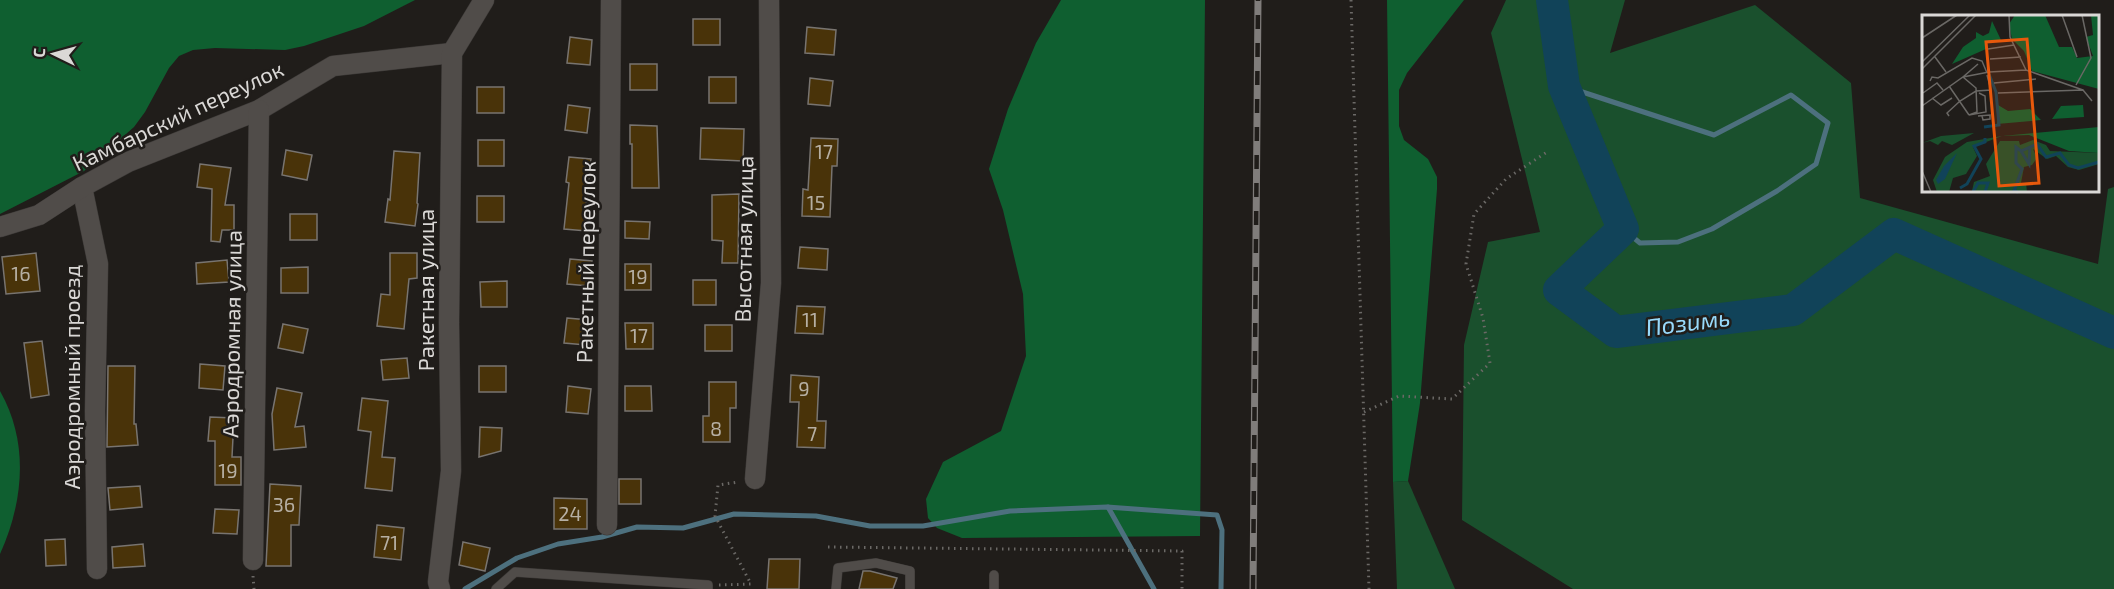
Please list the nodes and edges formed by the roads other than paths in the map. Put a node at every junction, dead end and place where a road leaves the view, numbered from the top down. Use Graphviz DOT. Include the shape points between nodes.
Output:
graph roads {
  1 [pos="484,0"];
  2 [pos="611,0"];
  3 [pos="769,0"];
  4 [pos="452,52"];
  5 [pos="259,110"];
  6 [pos="82,187"];
  7 [pos="0,227"];
  8 [pos="755,479"];
  9 [pos="607,525"];
  10 [pos="253,560"];
  11 [pos="98,569"];
  12 [pos="994,575"];
  13 [pos="708,587"];
  14 [pos="440,589"];
  15 [pos="496,589"];
  16 [pos="836,589"];
  17 [pos="910,589"];
  18 [pos="994,589"];
  1 -- 4 [label="street"];
  2 -- 9 [label="street, Ракетный переулок"];
  3 -- 8 [label="street, Высотная улица" via="771,283"];
  4 -- 5 [label="street, Камбарский переулок" via="333,66"];
  4 -- 14 [label="street, Ракетная улица" via="451,471"];
  5 -- 6 [label="street, Камбарский переулок" via="128,162"];
  5 -- 10 [label="street, Аэродромная улица"];
  6 -- 7 [label="street, Камбарский переулок" via="39,215"];
  6 -- 11 [label="street, Аэродромный проезд" via="98,264 95,411"];
  12 -- 18 [label="lane"];
  13 -- 15 [label="lane" via="515,572"];
  16 -- 17 [label="lane" via="837,568 876,563 909,571"];
}
